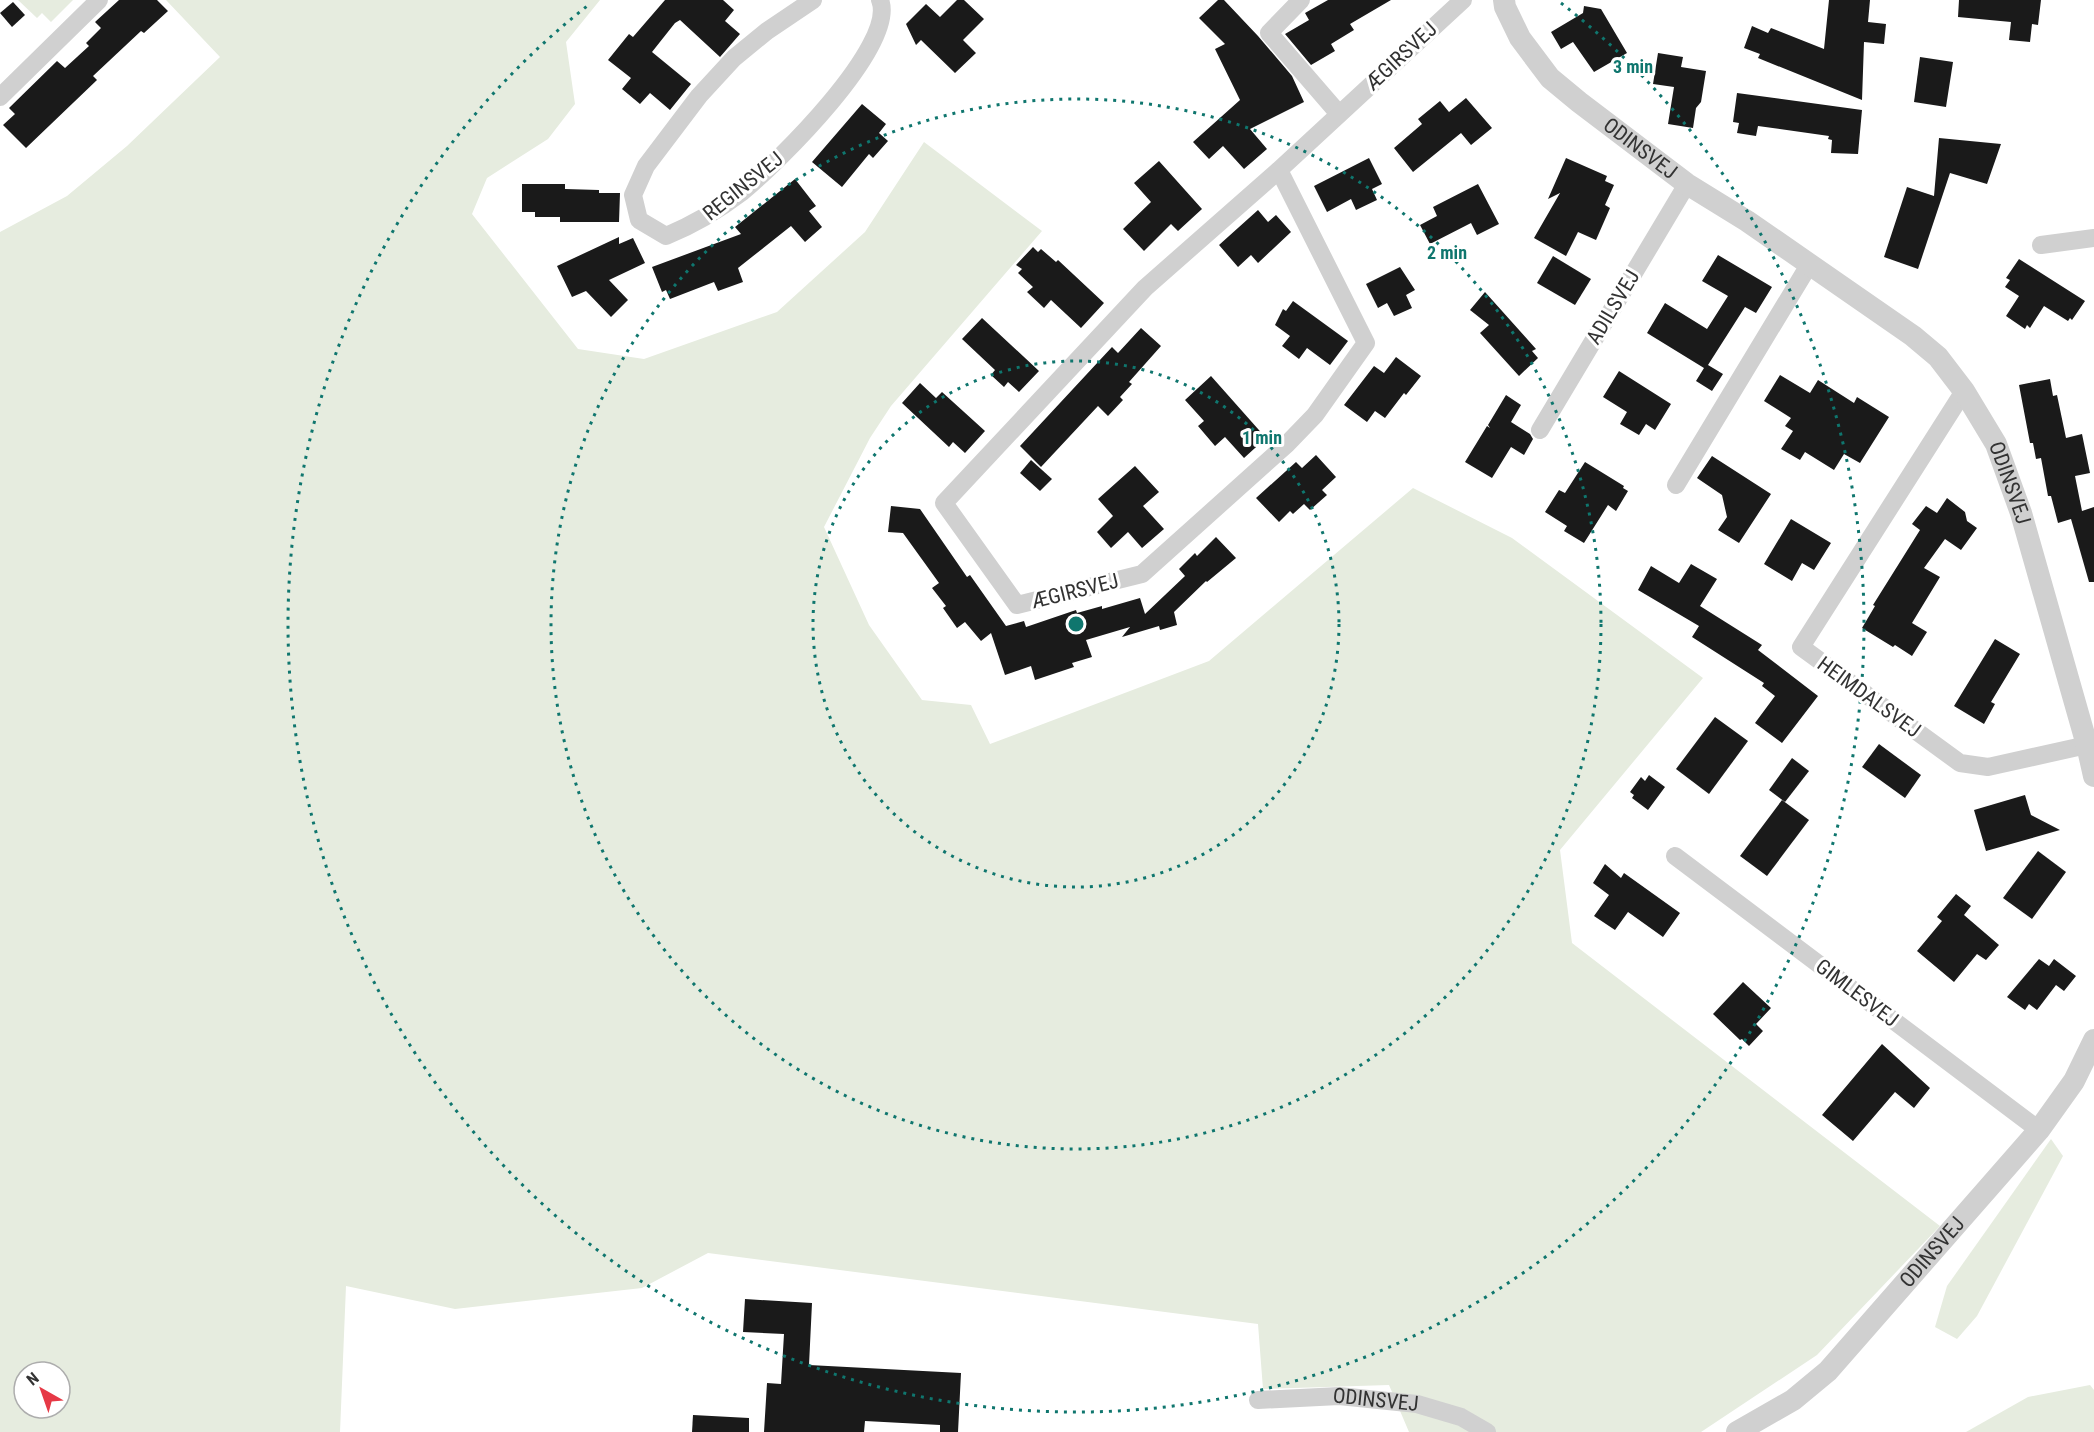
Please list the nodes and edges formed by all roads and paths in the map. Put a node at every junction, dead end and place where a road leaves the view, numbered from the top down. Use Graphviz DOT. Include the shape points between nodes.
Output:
graph roads {
  1 [pos="99,0"];
  2 [pos="813,0"];
  3 [pos="880,0"];
  4 [pos="1301,0"];
  5 [pos="1463,0"];
  6 [pos="1504,0"];
  7 [pos="0,97"];
  8 [pos="1339,114"];
  9 [pos="1279,170"];
  10 [pos="1687,184"];
  11 [pos="2094,238"];
  12 [pos="2041,245"];
  13 [pos="1809,265"];
  14 [pos="1964,391"];
  15 [pos="1540,429"];
  16 [pos="1676,485"];
  17 [pos="2087,745"];
  18 [pos="2094,776"];
  19 [pos="1675,856"];
  20 [pos="2094,1040"];
  21 [pos="2039,1130"];
  22 [pos="1258,1400"];
  23 [pos="1487,1432"];
  24 [pos="1737,1432"];
  1 -- 7 [label="street"];
  2 -- 3 [label="street, REGINSVEJ" via="734,58 699,96 646,166 633,195 639,220 666,236 699,222 742,192 840,92 877,37 883,8"];
  4 -- 8 [label="street" via="1269,33"];
  5 -- 8 [label="street, ÆGIRSVEJ"];
  6 -- 10 [label="street, ODINSVEJ" via="1520,38 1550,78"];
  8 -- 9 [label="street, ÆGIRSVEJ"];
  9 -- 9 [label="street, ÆGIRSVEJ" via="1145,288 944,503 1017,605 1142,574 1287,444 1314,416 1366,343"];
  10 -- 13 [label="street, ODINSVEJ"];
  10 -- 15 [label="street, ADILSVEJ"];
  11 -- 12 [label="street"];
  13 -- 14 [label="street, ODINSVEJ" via="1913,336 1938,357"];
  13 -- 16 [label="street"];
  14 -- 17 [label="street, ODINSVEJ" via="1996,444 2014,489"];
  14 -- 17 [label="street, HEIMDALSVEJ" via="1801,647 1960,763 1988,766"];
  17 -- 18 [label="street, ODINSVEJ"];
  19 -- 21 [label="street, GIMLESVEJ"];
  20 -- 21 [label="street, ODINSVEJ" via="2074,1081"];
  21 -- 24 [label="street, ODINSVEJ" via="1828,1371 1793,1400"];
  22 -- 23 [label="street, ODINSVEJ" via="1339,1396 1417,1404 1461,1417"];
}
